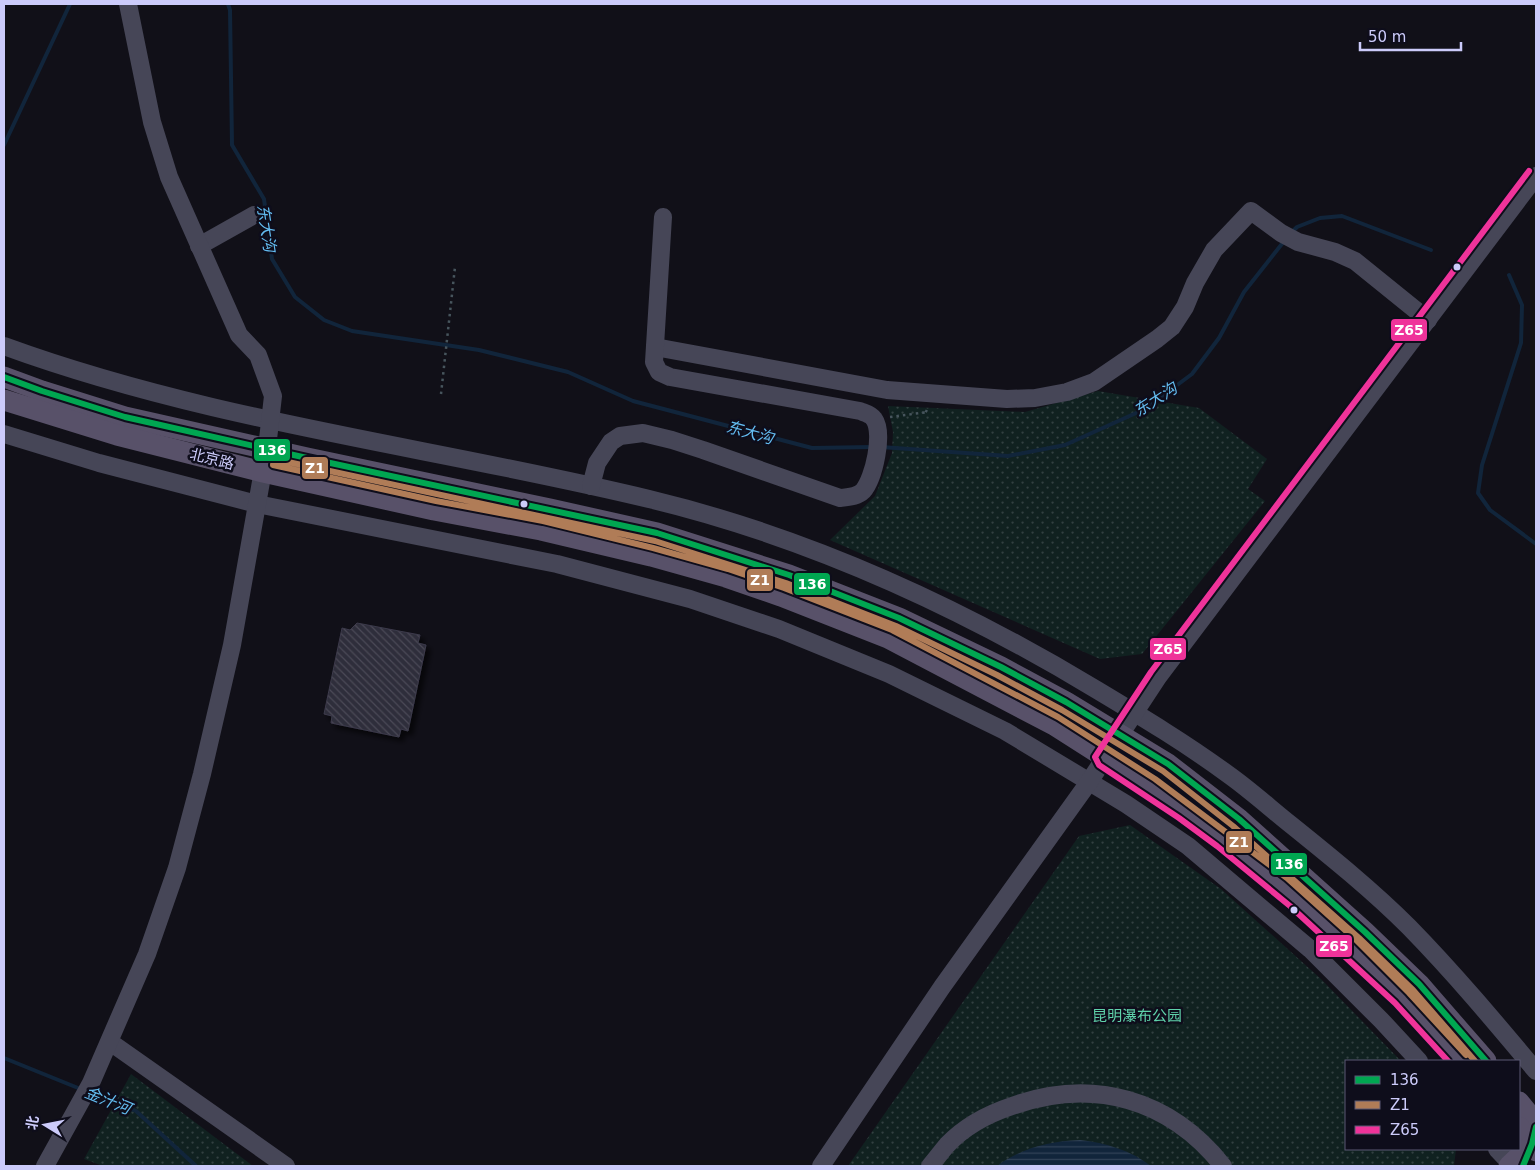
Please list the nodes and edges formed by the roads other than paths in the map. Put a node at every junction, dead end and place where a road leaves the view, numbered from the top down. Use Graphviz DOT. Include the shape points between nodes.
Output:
graph roads {
  1 [pos="128,4"];
  2 [pos="1536,176"];
  3 [pos="254,215"];
  4 [pos="663,217"];
  5 [pos="199,246"];
  6 [pos="1428,320"];
  7 [pos="4,346"];
  8 [pos="654,347"];
  9 [pos="4,377"];
  10 [pos="4,400"];
  11 [pos="271,420"];
  12 [pos="4,434"];
  13 [pos="267,448"];
  14 [pos="263,472"];
  15 [pos="590,486"];
  16 [pos="257,504"];
  17 [pos="1135,712"];
  18 [pos="1119,735"];
  19 [pos="1104,758"];
  20 [pos="1089,782"];
  21 [pos="110,1042"];
  22 [pos="1418,1060"];
  23 [pos="1459,1060"];
  24 [pos="1485,1060"];
  25 [pos="1536,1071"];
  26 [pos="1520,1103"];
  27 [pos="1536,1123"];
  28 [pos="1520,1128"];
  29 [pos="1535,1141"];
  30 [pos="1510,1162"];
  31 [pos="45,1166"];
  32 [pos="286,1166"];
  33 [pos="821,1166"];
  34 [pos="930,1166"];
  35 [pos="1223,1166"];
  1 -- 5 [label="street" via="152,122 169,177"];
  2 -- 6 [label="street"];
  3 -- 5 [label="street"];
  4 -- 8 [label="street"];
  5 -- 11 [label="street" via="239,335 258,355 273,396"];
  6 -- 8 [label="street" via="1355,261 1298,242 1251,211 1214,250 1172,327 1094,382 1067,392 1007,399 887,390"];
  6 -- 17 [label="street" via="1158,677"];
  7 -- 11 [label="street" via="94,376"];
  8 -- 15 [label="street" via="656,367 670,377 868,414 878,428 876,462 862,491 852,497 840,498 672,440 643,433 631,434 611,442 597,463"];
  9 -- 13 [label="main road, 北京路" via="125,417"];
  10 -- 14 [label="main road, 北京路" via="117,435"];
  11 -- 13 [label="street"];
  11 -- 15 [label="street"];
  12 -- 16 [label="street" via="99,463"];
  13 -- 14 [label="street"];
  13 -- 18 [label="main road, 北京路" via="657,534 789,575 899,618 1001,666"];
  14 -- 16 [label="street"];
  14 -- 19 [label="main road, 北京路" via="541,530 726,577 888,638 1054,725"];
  15 -- 17 [label="street" via="713,515 880,577 1020,644"];
  16 -- 20 [label="street" via="557,564 690,599 779,629 889,674 1004,731"];
  16 -- 21 [label="street" via="232,646 182,849 147,954"];
  17 -- 18 [label="street"];
  17 -- 25 [label="street" via="1230,776 1334,859 1408,926 1477,1000"];
  18 -- 19 [label="street"];
  18 -- 24 [label="main road, 北京路" via="1168,764 1238,818 1296,869 1419,984"];
  19 -- 20 [label="street"];
  19 -- 23 [label="main road, 北京路" via="1150,786 1281,885 1403,999"];
  20 -- 22 [label="street" via="1188,846 1250,896 1310,948"];
  20 -- 33 [label="street" via="942,987"];
  21 -- 31 [label="street"];
  21 -- 32 [label="street"];
  26 -- 27 [label="main road"];
  28 -- 29 [label="main road"];
  29 -- 30 [label="main road"];
  34 -- 35 [label="street" via="969,1126 1000,1110 1029,1100 1072,1093 1122,1098 1154,1109 1198,1139"];
}
